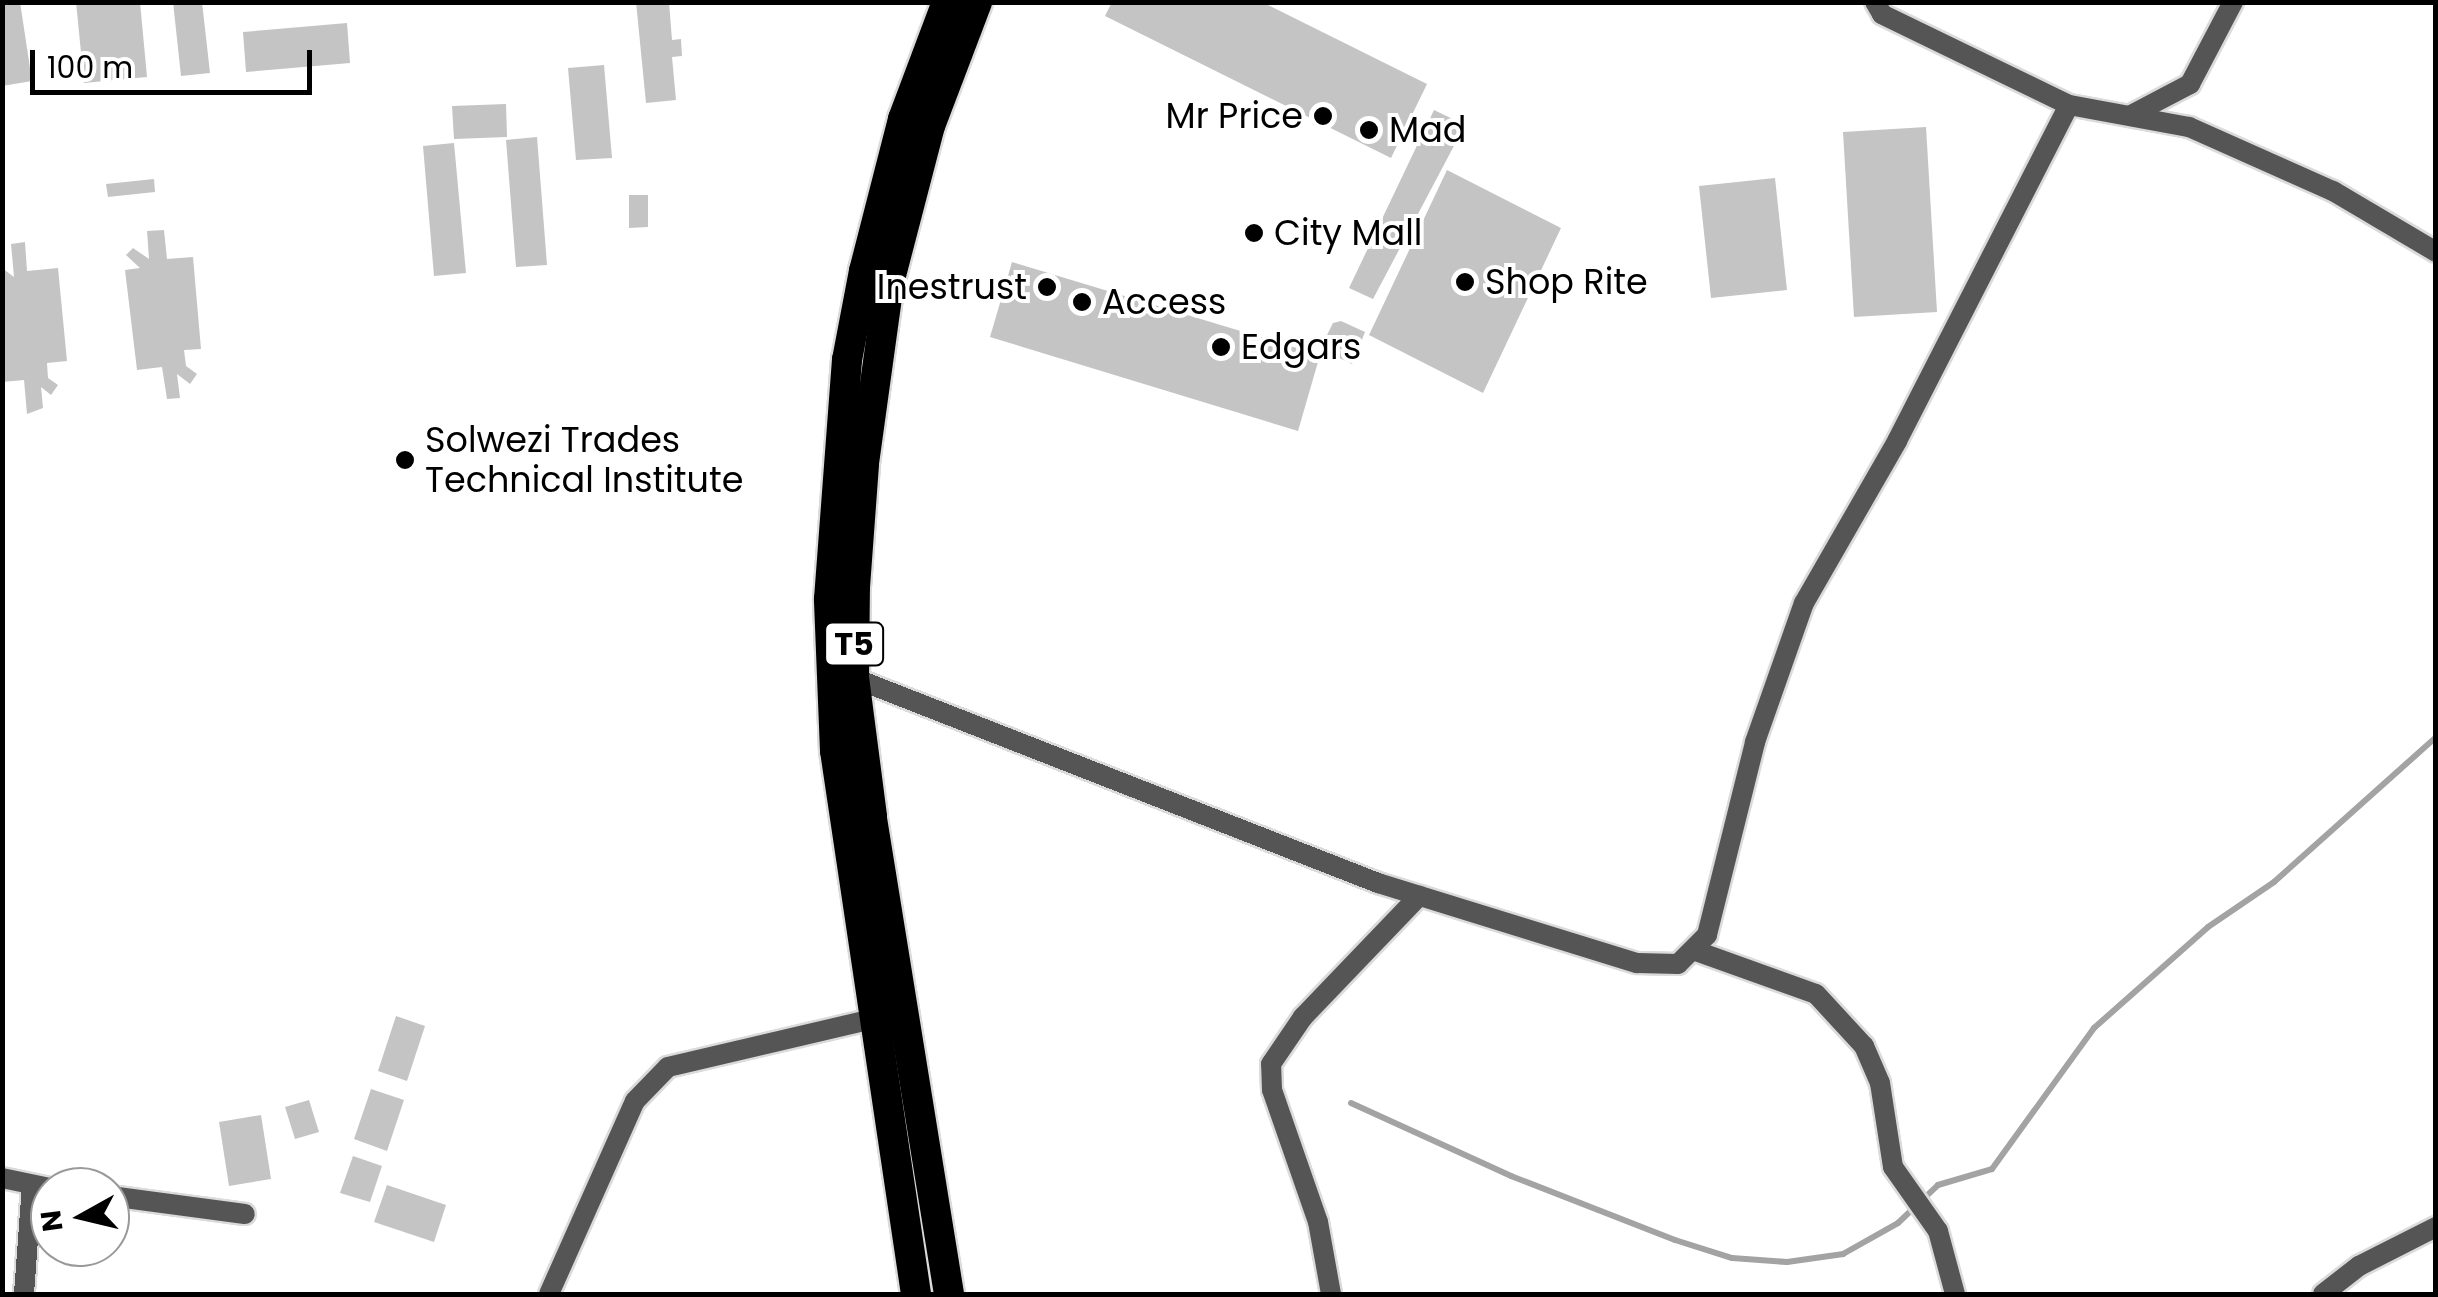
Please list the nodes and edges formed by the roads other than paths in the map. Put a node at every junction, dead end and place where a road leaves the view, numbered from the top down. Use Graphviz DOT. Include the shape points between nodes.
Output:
graph roads {
  1 [pos="947,2"];
  2 [pos="977,2"];
  3 [pos="1875,2"];
  4 [pos="2233,2"];
  5 [pos="2069,105"];
  6 [pos="2132,115"];
  7 [pos="2436,252"];
  8 [pos="854,678"];
  9 [pos="1419,896"];
  10 [pos="1696,951"];
  11 [pos="872,1019"];
  12 [pos="2,1178"];
  13 [pos="30,1184"];
  14 [pos="130,1199"];
  15 [pos="245,1214"];
  16 [pos="2436,1227"];
  17 [pos="30,1256"];
  18 [pos="24,1294"];
  19 [pos="549,1294"];
  20 [pos="916,1294"];
  21 [pos="948,1294"];
  22 [pos="1332,1294"];
  23 [pos="1955,1294"];
  24 [pos="2323,1294"];
  1 -- 11 [label="highway, T5" via="903,119 864,271 847,360 833,520 829,683"];
  2 -- 8 [label="highway, T5" via="930,126 889,283 859,518"];
  3 -- 5 [label="street" via="1882,14"];
  4 -- 6 [label="street" via="2190,84"];
  5 -- 6 [label="street"];
  5 -- 10 [label="street" via="1897,441 1804,603 1781,656 1707,935"];
  6 -- 7 [label="street" via="2189,127 2247,152 2401,227"];
  8 -- 9 [label="street"];
  8 -- 21 [label="highway, T5"];
  9 -- 10 [label="street" via="1637,963 1678,964"];
  9 -- 22 [label="street" via="1303,1017 1272,1064 1272,1090 1314,1208"];
  10 -- 23 [label="street" via="1816,994 1864,1046 1880,1083 1893,1167 1938,1231"];
  11 -- 19 [label="street" via="668,1067 636,1101"];
  11 -- 20 [label="highway, T5"];
  12 -- 13 [label="street"];
  14 -- 15 [label="street"];
  16 -- 24 [label="street" via="2360,1266"];
  17 -- 18 [label="street"];
}
